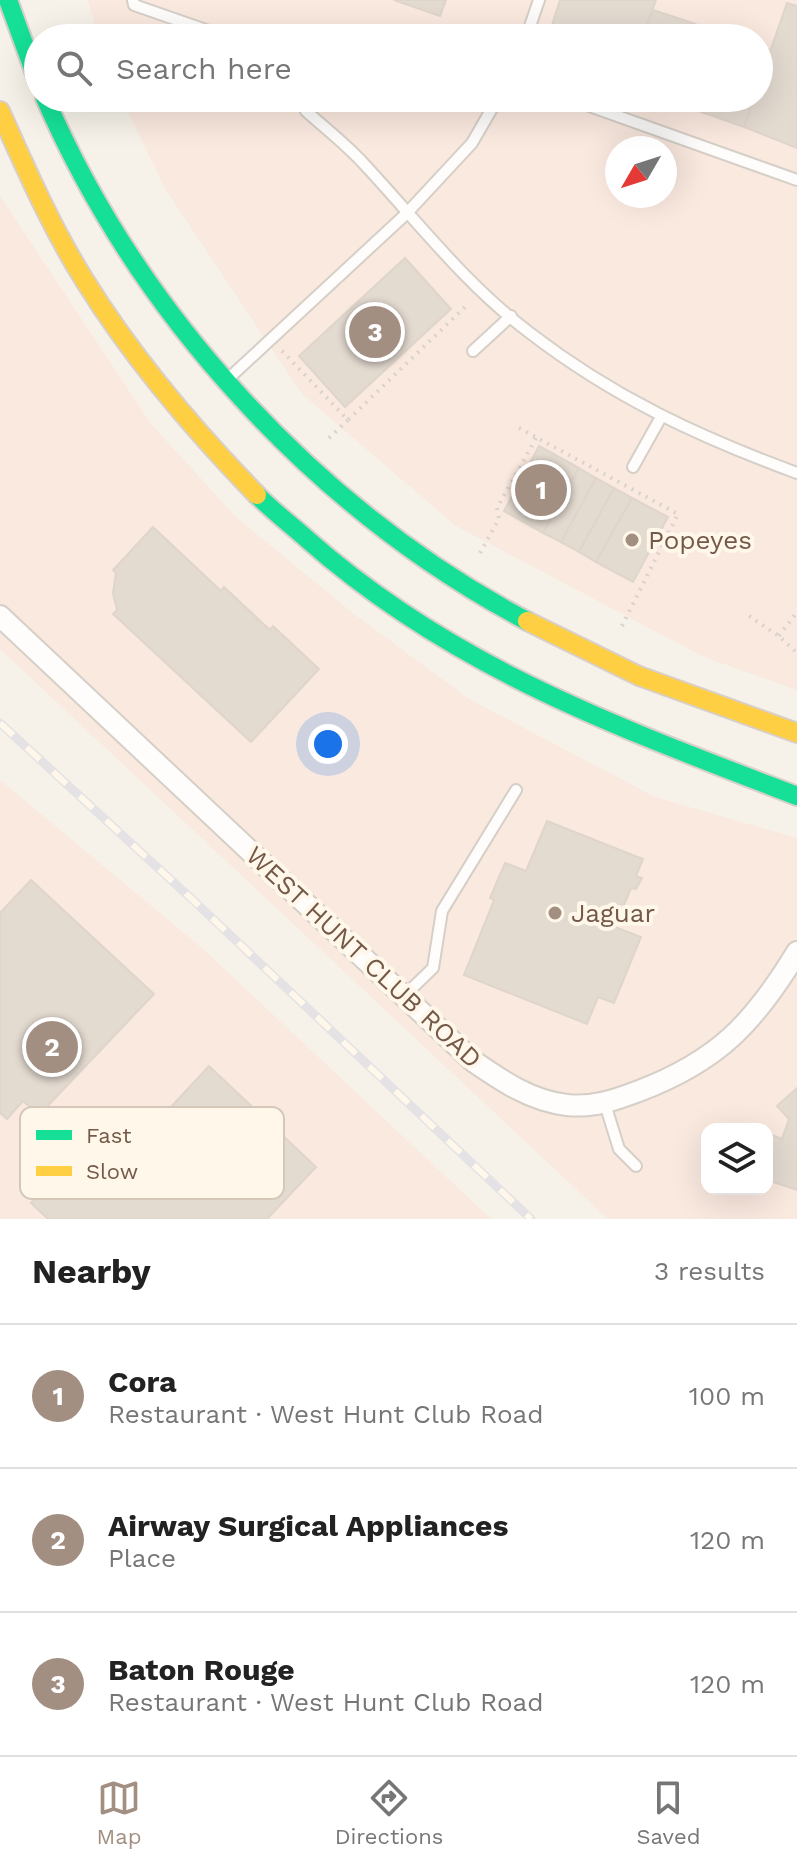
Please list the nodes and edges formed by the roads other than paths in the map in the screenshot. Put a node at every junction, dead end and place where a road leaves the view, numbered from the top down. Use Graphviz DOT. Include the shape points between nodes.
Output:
graph roads {
  1 [pos="8,0"];
  2 [pos="133,0"];
  3 [pos="539,0"];
  4 [pos="189,24"];
  5 [pos="531,24"];
  6 [pos="24,44"];
  7 [pos="0,111"];
  8 [pos="52,112"];
  9 [pos="307,112"];
  10 [pos="490,112"];
  11 [pos="606,112"];
  12 [pos="797,180"];
  13 [pos="406,214"];
  14 [pos="511,316"];
  15 [pos="473,351"];
  16 [pos="224,382"];
  17 [pos="661,417"];
  18 [pos="633,467"];
  19 [pos="797,473"];
  20 [pos="0,616"];
  21 [pos="795,732"];
  22 [pos="516,790"];
  23 [pos="797,796"];
  24 [pos="797,952"];
  25 [pos="404,996"];
  26 [pos="605,1104"];
  27 [pos="636,1166"];
  1 -- 6 [label="main road"];
  2 -- 4 [label="lane" via="134,5"];
  3 -- 5 [label="lane"];
  7 -- 23 [label="main road" via="58,234 131,350 245,484 333,562 447,642 527,686"];
  8 -- 16 [label="main road" via="124,245"];
  9 -- 13 [label="lane" via="364,163"];
  10 -- 13 [label="lane" via="472,143"];
  11 -- 12 [label="lane"];
  13 -- 14 [label="lane"];
  13 -- 16 [label="lane"];
  14 -- 15 [label="lane"];
  14 -- 17 [label="lane" via="611,390"];
  16 -- 21 [label="main road" via="373,521 482,595 649,681"];
  17 -- 18 [label="lane"];
  17 -- 19 [label="lane"];
  20 -- 25 [label="street, WEST HUNT CLUB ROAD"];
  22 -- 25 [label="lane" via="442,911 433,968"];
  24 -- 26 [label="street, WEST HUNT CLUB ROAD" via="773,992 720,1048 667,1081"];
  25 -- 26 [label="street, WEST HUNT CLUB ROAD" via="473,1061 507,1084 568,1105"];
  26 -- 27 [label="lane" via="619,1149"];
}
